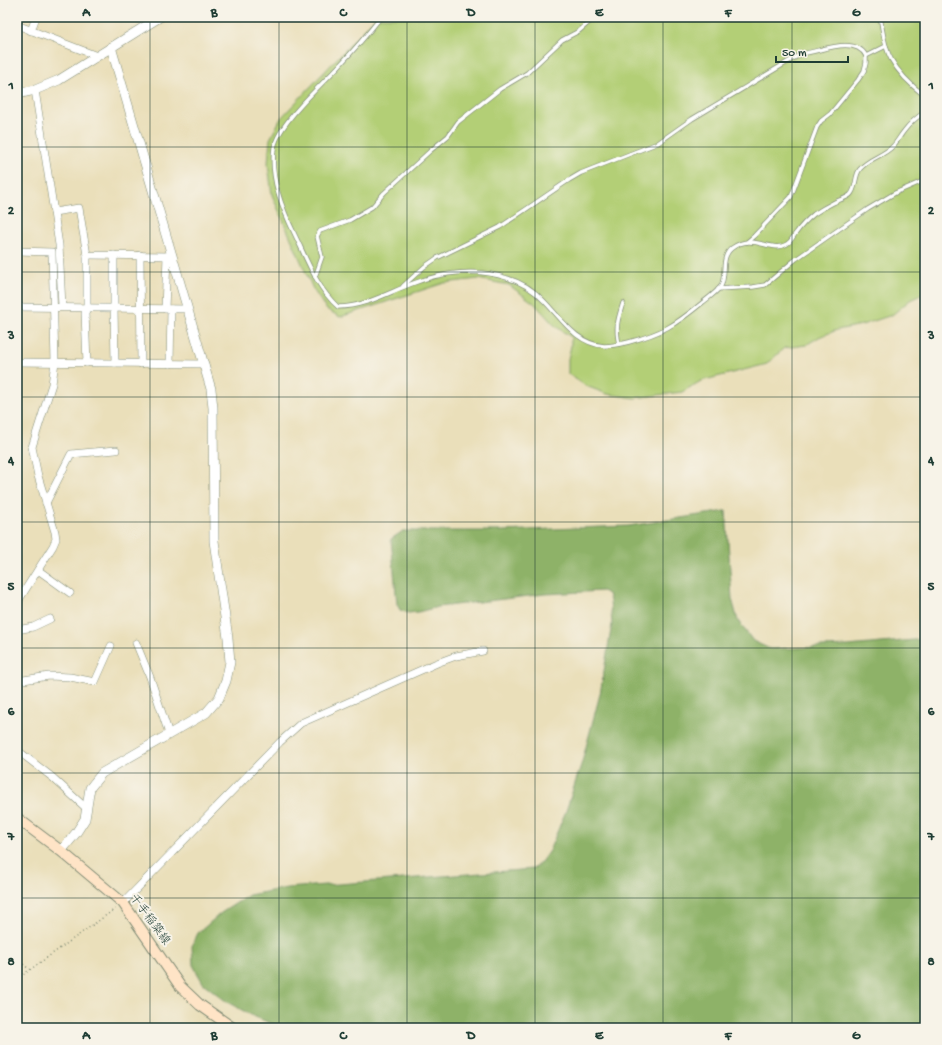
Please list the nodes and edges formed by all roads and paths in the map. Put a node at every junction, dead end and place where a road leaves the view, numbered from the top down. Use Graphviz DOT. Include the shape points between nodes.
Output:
graph roads {
  1 [pos="36,17"];
  2 [pos="160,17"];
  3 [pos="381,17"];
  4 [pos="595,17"];
  5 [pos="880,17"];
  6 [pos="148,20"];
  7 [pos="17,25"];
  8 [pos="31,31"];
  9 [pos="886,46"];
  10 [pos="111,47"];
  11 [pos="98,56"];
  12 [pos="866,56"];
  13 [pos="35,90"];
  14 [pos="17,94"];
  15 [pos="925,96"];
  16 [pos="925,112"];
  17 [pos="925,180"];
  18 [pos="17,193"];
  19 [pos="54,212"];
  20 [pos="18,224"];
  21 [pos="747,242"];
  22 [pos="18,251"];
  23 [pos="87,255"];
  24 [pos="114,255"];
  25 [pos="140,255"];
  26 [pos="169,256"];
  27 [pos="315,277"];
  28 [pos="401,289"];
  29 [pos="718,289"];
  30 [pos="623,303"];
  31 [pos="17,307"];
  32 [pos="54,307"];
  33 [pos="62,307"];
  34 [pos="87,308"];
  35 [pos="114,308"];
  36 [pos="140,308"];
  37 [pos="168,309"];
  38 [pos="188,309"];
  39 [pos="619,344"];
  40 [pos="55,362"];
  41 [pos="18,363"];
  42 [pos="87,363"];
  43 [pos="115,363"];
  44 [pos="141,364"];
  45 [pos="170,364"];
  46 [pos="205,364"];
  47 [pos="116,450"];
  48 [pos="46,503"];
  49 [pos="38,570"];
  50 [pos="70,593"];
  51 [pos="17,607"];
  52 [pos="50,619"];
  53 [pos="17,630"];
  54 [pos="136,643"];
  55 [pos="111,646"];
  56 [pos="483,651"];
  57 [pos="17,681"];
  58 [pos="169,734"];
  59 [pos="17,750"];
  60 [pos="86,808"];
  61 [pos="17,818"];
  62 [pos="60,851"];
  63 [pos="123,903"];
  64 [pos="17,959"];
  65 [pos="30,970"];
  66 [pos="17,979"];
  67 [pos="233,1028"];
  1 -- 8 [label="street"];
  2 -- 6 [label="street"];
  3 -- 27 [label="lane" via="364,39 296,110 278,136 274,147 276,185 281,203"];
  4 -- 27 [label="lane" via="579,31 562,40 527,73 500,89 458,122 448,136 430,150 372,207 350,220 320,231 317,236 322,257"];
  5 -- 9 [label="lane"];
  6 -- 10 [label="street"];
  7 -- 8 [label="street"];
  8 -- 11 [label="street"];
  9 -- 12 [label="lane"];
  9 -- 15 [label="lane" via="899,71"];
  10 -- 11 [label="street"];
  10 -- 26 [label="street"];
  11 -- 13 [label="street" via="59,80"];
  12 -- 21 [label="lane" via="864,71 858,80 817,127 791,197"];
  12 -- 28 [label="lane" via="858,48 842,45 802,54 692,119 658,143 569,180 500,228 433,261"];
  13 -- 14 [label="street"];
  13 -- 19 [label="street"];
  16 -- 21 [label="lane" via="913,120 892,147 859,170 854,190 850,195 815,214 788,244 780,247 762,242"];
  17 -- 29 [label="lane" via="895,193 868,209 796,258 765,285"];
  18 -- 20 [label="path"];
  19 -- 23 [label="street" via="79,208"];
  19 -- 33 [label="street" via="59,245"];
  20 -- 22 [label="path"];
  21 -- 29 [label="lane" via="738,244 727,253"];
  22 -- 32 [label="street" via="52,252"];
  23 -- 24 [label="street"];
  23 -- 34 [label="street"];
  24 -- 25 [label="street"];
  24 -- 35 [label="street"];
  25 -- 26 [label="street"];
  25 -- 36 [label="street"];
  26 -- 37 [label="street"];
  26 -- 38 [label="street"];
  27 -- 28 [label="lane" via="338,308 354,306"];
  28 -- 39 [label="lane" via="444,275 464,272 508,278 527,286 580,337 604,346"];
  29 -- 39 [label="lane" via="671,327"];
  30 -- 39 [label="lane" via="617,320"];
  31 -- 32 [label="street"];
  32 -- 33 [label="street"];
  32 -- 40 [label="street"];
  33 -- 34 [label="street"];
  34 -- 35 [label="street"];
  34 -- 42 [label="street"];
  35 -- 36 [label="street"];
  35 -- 43 [label="street"];
  36 -- 37 [label="street"];
  36 -- 44 [label="street"];
  37 -- 38 [label="street"];
  37 -- 45 [label="street"];
  38 -- 46 [label="street"];
  40 -- 41 [label="street"];
  40 -- 42 [label="street"];
  40 -- 48 [label="street" via="52,384 32,447"];
  42 -- 43 [label="street"];
  43 -- 44 [label="street"];
  44 -- 45 [label="street"];
  45 -- 46 [label="street"];
  46 -- 58 [label="street" via="213,408 214,541 230,662 219,698 206,713"];
  47 -- 48 [label="street" via="71,454"];
  48 -- 49 [label="street" via="56,539"];
  49 -- 50 [label="street"];
  49 -- 51 [label="street"];
  52 -- 53 [label="street" via="33,627"];
  54 -- 58 [label="street"];
  55 -- 57 [label="street" via="95,682 70,676"];
  56 -- 63 [label="street" via="437,663 301,723"];
  58 -- 60 [label="street" via="102,773 90,788"];
  59 -- 60 [label="street"];
  60 -- 62 [label="street" via="85,819"];
  61 -- 62 [label="main road, 千手稲築線"];
  62 -- 63 [label="main road, 千手稲築線"];
  63 -- 65 [label="path"];
  63 -- 67 [label="main road, 千手稲築線" via="180,986 200,1005"];
  64 -- 65 [label="path"];
  65 -- 66 [label="path"];
}
